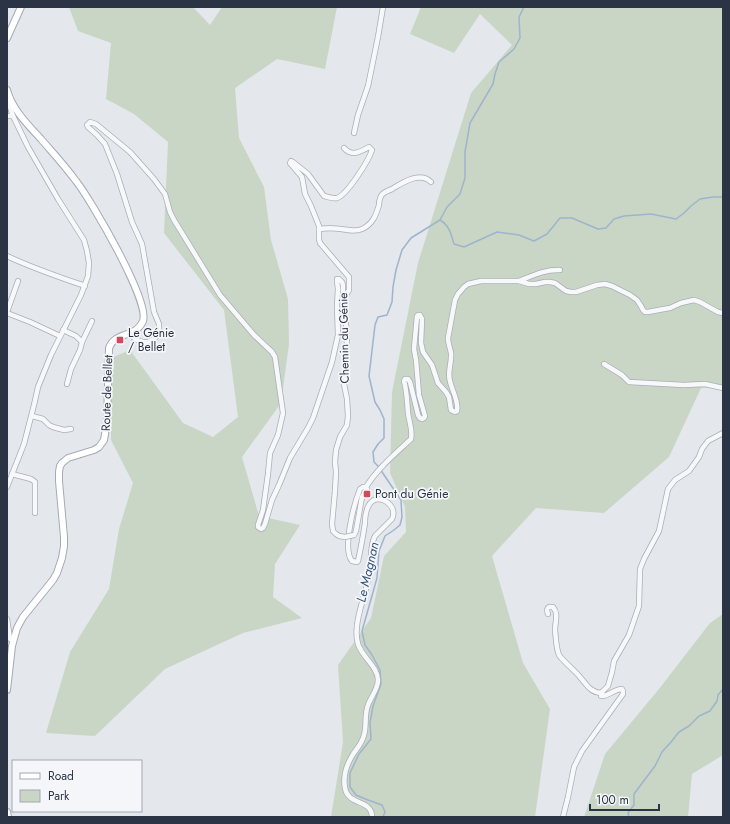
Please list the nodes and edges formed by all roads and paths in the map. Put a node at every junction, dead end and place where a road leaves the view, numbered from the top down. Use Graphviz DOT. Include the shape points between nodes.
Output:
graph roads {
  1 [pos="21,7"];
  2 [pos="383,7"];
  3 [pos="7,38"];
  4 [pos="7,90"];
  5 [pos="10,97"];
  6 [pos="7,116"];
  7 [pos="13,116"];
  8 [pos="354,134"];
  9 [pos="344,148"];
  10 [pos="431,182"];
  11 [pos="319,229"];
  12 [pos="7,256"];
  13 [pos="560,270"];
  14 [pos="18,281"];
  15 [pos="519,281"];
  16 [pos="85,286"];
  17 [pos="343,297"];
  18 [pos="7,313"];
  19 [pos="723,313"];
  20 [pos="92,320"];
  21 [pos="63,330"];
  22 [pos="130,334"];
  23 [pos="60,336"];
  24 [pos="82,342"];
  25 [pos="604,364"];
  26 [pos="67,384"];
  27 [pos="723,388"];
  28 [pos="32,416"];
  29 [pos="71,429"];
  30 [pos="723,433"];
  31 [pos="12,474"];
  32 [pos="7,487"];
  33 [pos="366,487"];
  34 [pos="35,513"];
  35 [pos="548,614"];
  36 [pos="7,620"];
  37 [pos="14,641"];
  38 [pos="7,690"];
  39 [pos="601,693"];
  40 [pos="7,812"];
  41 [pos="8,817"];
  42 [pos="372,817"];
  43 [pos="563,817"];
  1 -- 3 [label="main road"];
  2 -- 8 [label="street" via="368,86"];
  4 -- 5 [label="main road, Route de Bellet"];
  5 -- 7 [label="street" via="8,101"];
  5 -- 22 [label="main road, Route de Bellet" via="24,120 77,182 120,253 137,292 144,318"];
  6 -- 7 [label="street"];
  7 -- 16 [label="street" via="31,154 84,240 89,263"];
  9 -- 11 [label="street" via="353,154 369,147 372,150 358,175 339,198 324,196 308,174 294,162 290,163 302,177 305,194"];
  10 -- 11 [label="street" via="421,178 408,180 384,193 380,197 373,220 360,230"];
  11 -- 17 [label="street" via="320,243 349,277 349,290"];
  12 -- 16 [label="street"];
  13 -- 15 [label="street" via="547,271"];
  14 -- 18 [label="street"];
  15 -- 19 [label="street, Chemin du Génie" via="530,284 555,283 571,292 605,284 630,295 645,312 670,308 694,300"];
  15 -- 33 [label="street, Chemin du Génie" via="474,282 464,287 455,300 448,341 451,354 449,378 458,409 455,412 451,410 449,397 438,383 432,365 423,352 421,316 416,316 414,349 419,395 425,416 422,419 418,415 410,382 404,379 411,439"];
  16 -- 21 [label="street"];
  17 -- 22 [label="street, Chemin du Génie" via="342,282 337,279 338,335 332,362 308,428 290,458 261,529 258,525 263,510 270,453 283,414 275,357 220,295 174,220 165,194 154,179 130,152 90,122 87,124 88,127 105,144 142,244 159,328 158,335 148,342 137,340"];
  17 -- 33 [label="street, Chemin du Génie, bridge" via="347,344 344,384 348,399 348,416 347,425 336,450 336,491 332,524 333,531 339,536 354,535 356,532"];
  18 -- 23 [label="street"];
  20 -- 24 [label="street"];
  21 -- 23 [label="street"];
  21 -- 24 [label="street"];
  22 -- 37 [label="main road, Route de Bellet" via="114,340 109,348 106,436 102,444 94,450 68,458 60,466 64,546 60,565 49,586 23,617"];
  23 -- 28 [label="street" via="38,387"];
  24 -- 26 [label="street"];
  25 -- 27 [label="street" via="622,374 629,382 705,384"];
  28 -- 29 [label="street" via="53,428"];
  28 -- 31 [label="street"];
  30 -- 39 [label="street" via="708,441 689,471 675,480 668,489 659,531 640,569 639,606 629,635 614,661 608,686"];
  31 -- 32 [label="street"];
  31 -- 34 [label="street" via="35,482"];
  33 -- 42 [label="street" via="360,489 351,518 348,546 352,561 358,561 369,504 378,499 385,501 392,506 394,516 374,539 369,577 356,636 364,656 377,674 378,685 368,704 364,737 346,766 344,775 347,794 351,799 368,806"];
  35 -- 39 [label="street" via="547,608 554,607 561,659 592,690"];
  36 -- 37 [label="street" via="10,639"];
  37 -- 38 [label="main road, Route de Bellet"];
  39 -- 43 [label="street" via="601,696 604,696 619,689 623,691 574,767"];
  40 -- 41 [label="main road"];
}
